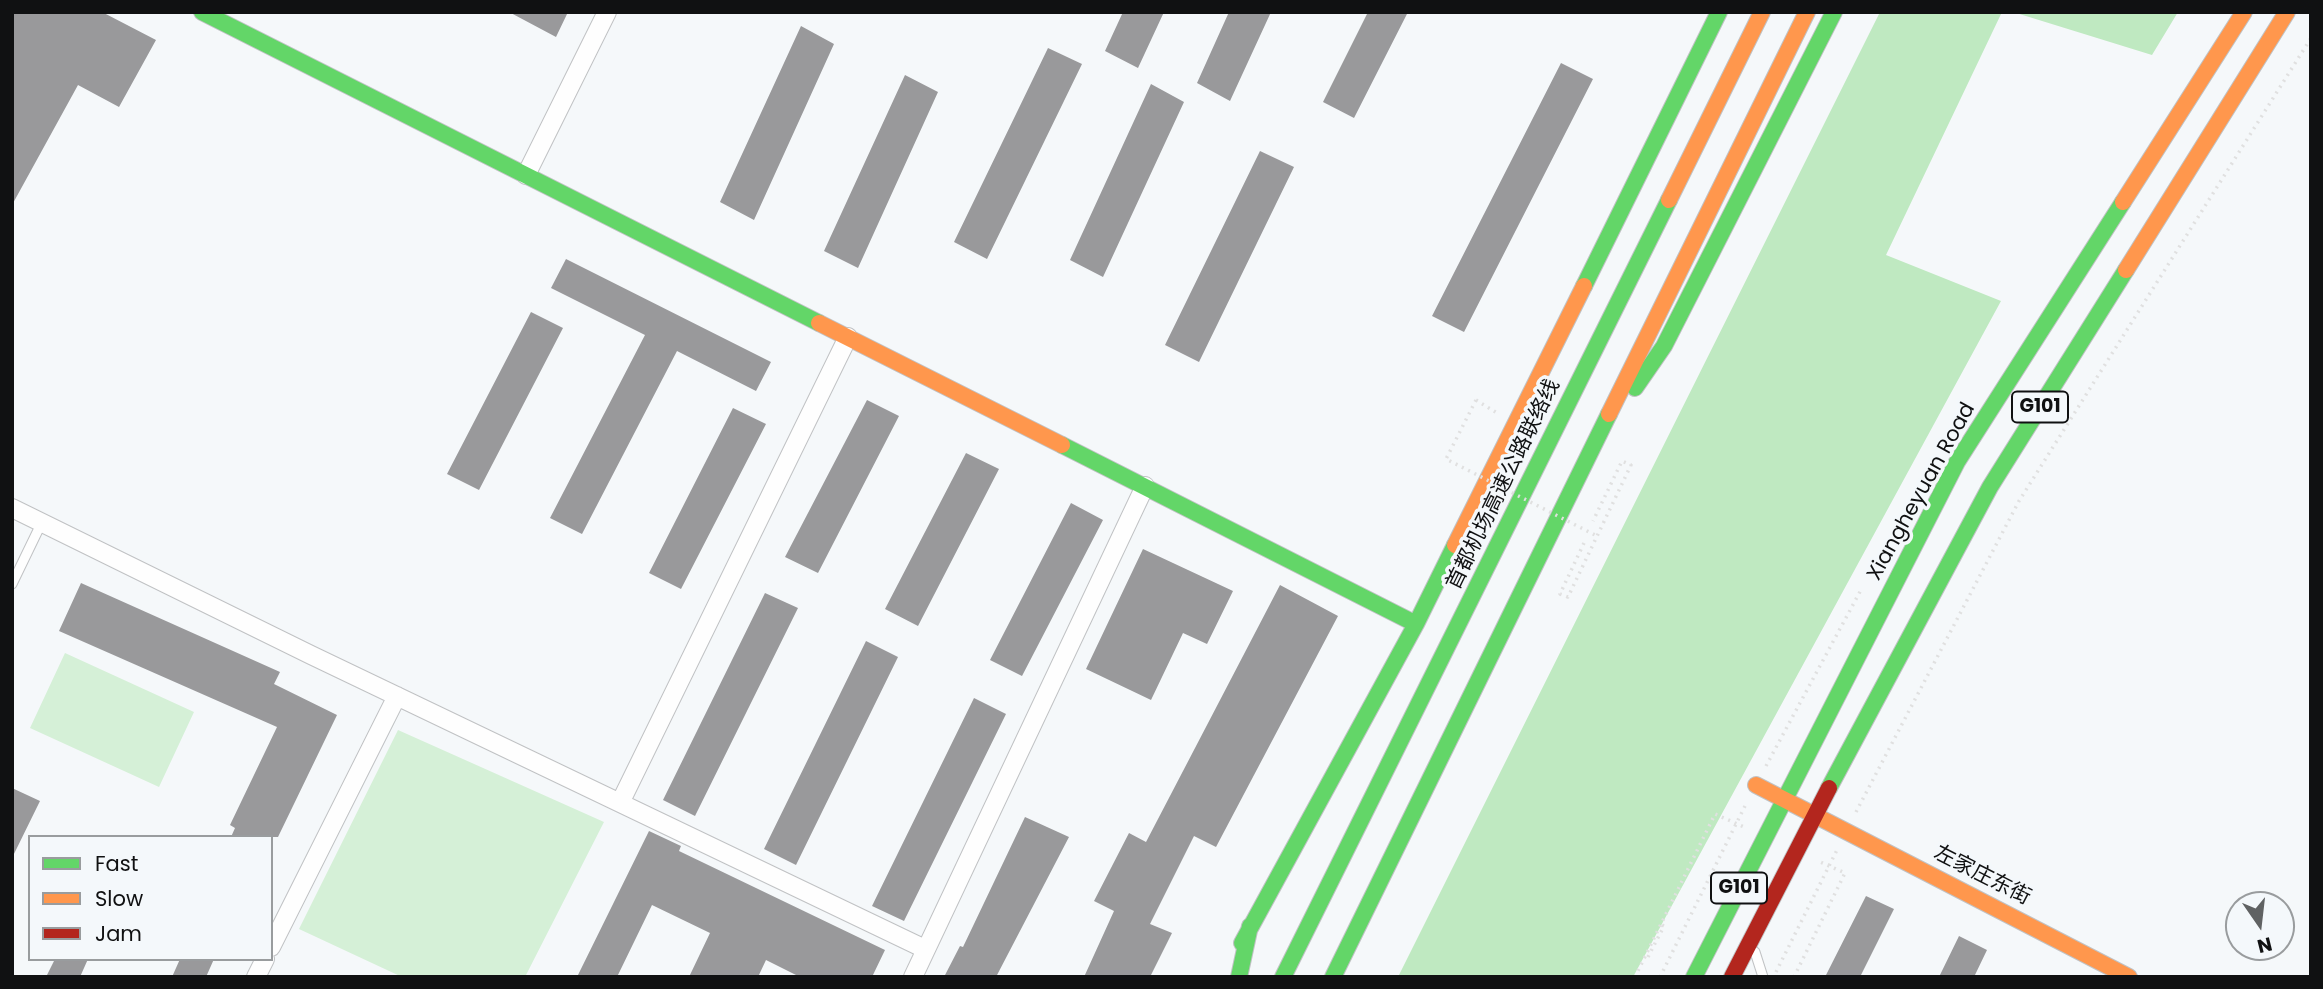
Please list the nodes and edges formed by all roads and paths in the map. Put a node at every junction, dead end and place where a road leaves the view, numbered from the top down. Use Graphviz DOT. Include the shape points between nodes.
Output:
graph roads {
  1 [pos="202,12"];
  2 [pos="607,12"];
  3 [pos="1719,12"];
  4 [pos="1762,12"];
  5 [pos="1807,12"];
  6 [pos="1833,12"];
  7 [pos="2244,12"];
  8 [pos="2287,12"];
  9 [pos="2311,38"];
  10 [pos="526,175"];
  11 [pos="848,337"];
  12 [pos="1476,400"];
  13 [pos="1145,486"];
  14 [pos="1568,496"];
  15 [pos="12,508"];
  16 [pos="1593,521"];
  17 [pos="42,522"];
  18 [pos="1597,536"];
  19 [pos="1584,543"];
  20 [pos="12,584"];
  21 [pos="1416,624"];
  22 [pos="397,696"];
  23 [pos="1756,785"];
  24 [pos="1784,800"];
  25 [pos="620,803"];
  26 [pos="1814,815"];
  27 [pos="1847,830"];
  28 [pos="1663,925"];
  29 [pos="1250,926"];
  30 [pos="1751,940"];
  31 [pos="273,943"];
  32 [pos="925,949"];
  33 [pos="264,961"];
  34 [pos="256,977"];
  35 [pos="913,977"];
  36 [pos="1226,977"];
  37 [pos="1239,977"];
  38 [pos="1283,977"];
  39 [pos="1333,977"];
  40 [pos="1636,977"];
  41 [pos="1694,977"];
  42 [pos="1732,977"];
  43 [pos="1763,977"];
  44 [pos="1773,977"];
  45 [pos="2129,977"];
  1 -- 10 [label="main road"];
  2 -- 10 [label="street"];
  3 -- 21 [label="main road"];
  4 -- 38 [label="main road, 首都机场高速公路联络线"];
  5 -- 14 [label="main road"];
  6 -- 14 [label="main road" via="1664,346"];
  7 -- 24 [label="main road, Xiangheyuan Road / G101" via="1957,462"];
  8 -- 26 [label="main road, G101" via="1990,486"];
  9 -- 27 [label="path" via="2019,501"];
  10 -- 11 [label="main road"];
  11 -- 13 [label="main road"];
  11 -- 25 [label="street"];
  12 -- 18 [label="path, bridge" via="1446,459"];
  13 -- 21 [label="main road"];
  13 -- 32 [label="street"];
  14 -- 39 [label="main road"];
  15 -- 17 [label="street"];
  16 -- 18 [label="path" via="1622,461 1631,465"];
  17 -- 20 [label="lane"];
  17 -- 22 [label="street"];
  18 -- 19 [label="path" via="1568,597 1560,594"];
  21 -- 29 [label="main road"];
  22 -- 25 [label="street"];
  22 -- 31 [label="street"];
  23 -- 24 [label="main road, 左家庄东街"];
  24 -- 26 [label="main road, 左家庄东街"];
  24 -- 41 [label="main road, Xiangheyuan Road / G101"];
  25 -- 32 [label="street"];
  26 -- 27 [label="main road, 左家庄东街"];
  26 -- 30 [label="main road, G101"];
  27 -- 44 [label="path"];
  27 -- 45 [label="main road, 左家庄东街"];
  28 -- 40 [label="path"];
  29 -- 36 [label="main road"];
  29 -- 37 [label="main road"];
  30 -- 42 [label="main road, G101"];
  30 -- 43 [label="lane"];
  32 -- 35 [label="street"];
  33 -- 34 [label="street"];
}
